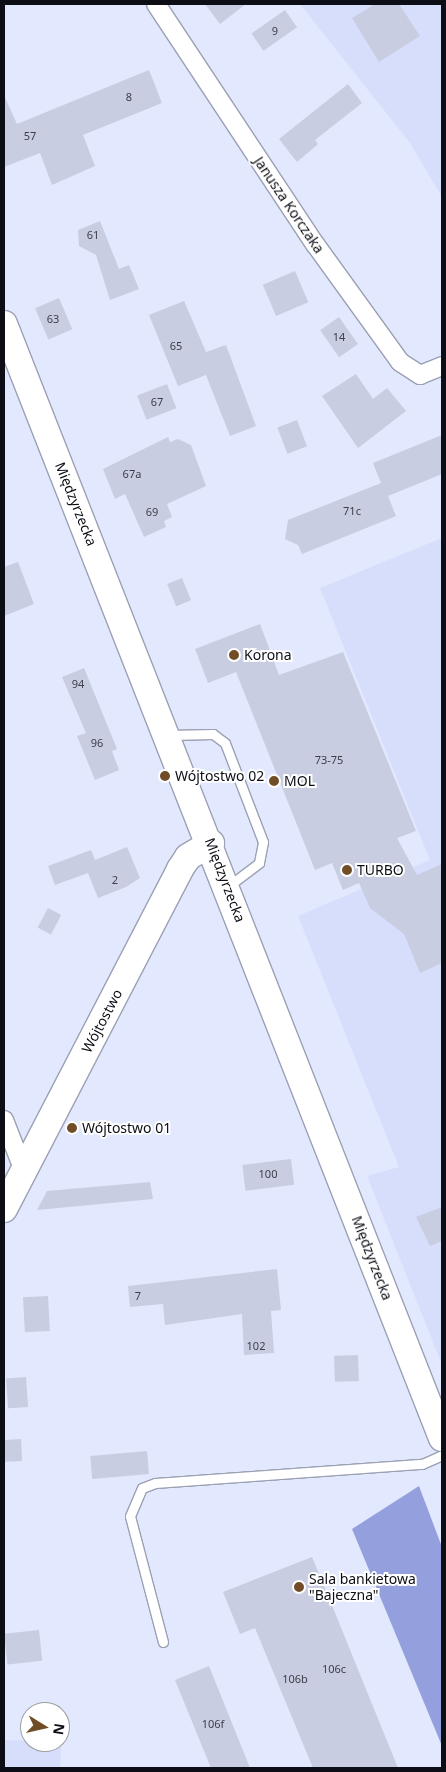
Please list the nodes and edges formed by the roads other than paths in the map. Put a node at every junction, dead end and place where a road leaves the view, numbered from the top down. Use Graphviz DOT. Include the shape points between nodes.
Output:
graph roads {
  1 [pos="156,4"];
  2 [pos="4,324"];
  3 [pos="442,366"];
  4 [pos="168,735"];
  5 [pos="211,843"];
  6 [pos="228,886"];
  7 [pos="4,1120"];
  8 [pos="24,1170"];
  9 [pos="5,1205"];
  10 [pos="442,1438"];
  11 [pos="442,1454"];
  12 [pos="163,1642"];
  1 -- 3 [label="street, Janusza Korczaka" via="315,244 400,362 420,375"];
  2 -- 4 [label="main road, Międzyrzecka"];
  4 -- 5 [label="main road, Międzyrzecka"];
  4 -- 6 [label="lane" via="213,734 225,743 263,842 259,864"];
  5 -- 6 [label="main road, Międzyrzecka"];
  5 -- 8 [label="main road, Wójtostwo" via="188,857 180,869"];
  6 -- 10 [label="main road, Międzyrzecka"];
  7 -- 8 [label="street"];
  8 -- 9 [label="main road, Wójtostwo"];
  11 -- 12 [label="lane" via="422,1464 155,1484 142,1488 130,1516"];
}
